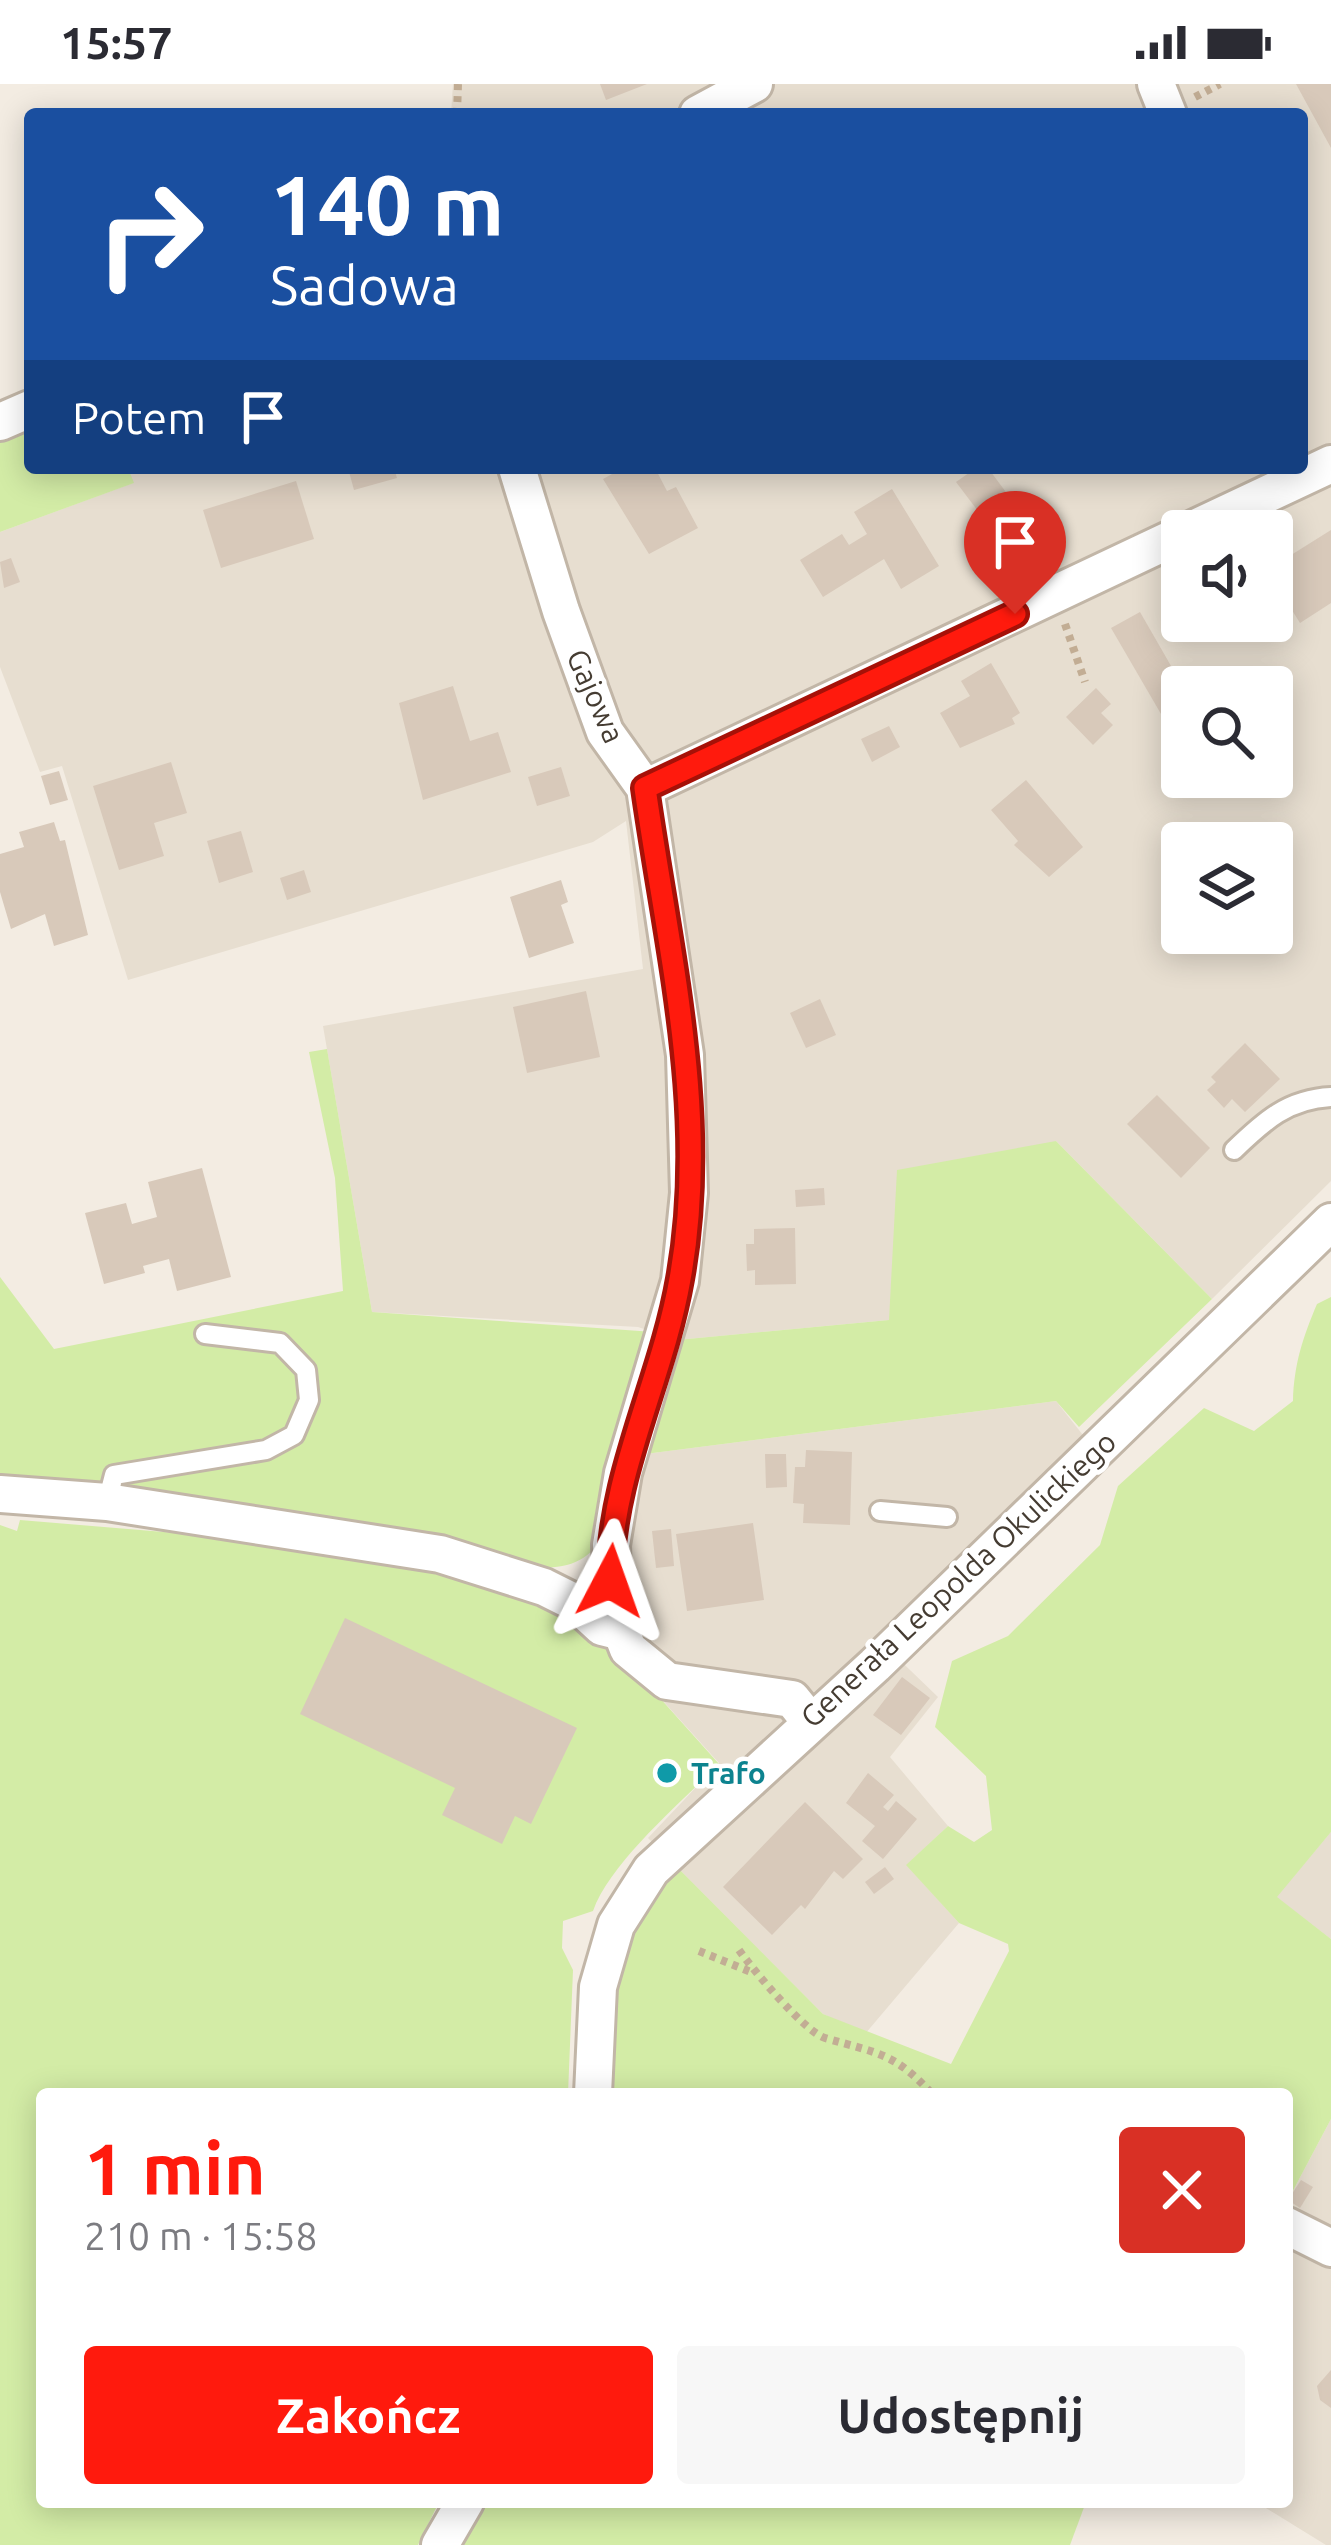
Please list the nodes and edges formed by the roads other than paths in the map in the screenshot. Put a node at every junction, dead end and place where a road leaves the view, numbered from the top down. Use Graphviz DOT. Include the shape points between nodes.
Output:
graph roads {
  1 [pos="754,84"];
  2 [pos="709,108"];
  3 [pos="519,474"];
  4 [pos="1301,474"];
  5 [pos="1229,510"];
  6 [pos="1161,544"];
  7 [pos="645,788"];
  8 [pos="1331,1097"];
  9 [pos="1234,1150"];
  10 [pos="1331,1222"];
  11 [pos="205,1334"];
  12 [pos="0,1494"];
  13 [pos="107,1502"];
  14 [pos="880,1511"];
  15 [pos="947,1517"];
  16 [pos="619,1631"];
  17 [pos="809,1720"];
  18 [pos="593,2088"];
  19 [pos="1293,2229"];
  20 [pos="1331,2248"];
  21 [pos="462,2508"];
  22 [pos="440,2545"];
  1 -- 2 [label="street"];
  3 -- 7 [label="street, Gajowa" via="605,732"];
  4 -- 5 [label="street"];
  6 -- 7 [label="street" via="896,678"];
  7 -- 16 [label="street, Gajowa" via="686,1054 689,1193 680,1280 610,1545"];
  8 -- 9 [label="lane" via="1299,1100"];
  10 -- 17 [label="street, Generała Leopolda Okulickiego"];
  11 -- 13 [label="lane" via="280,1343 306,1370 309,1400 294,1435 266,1450 114,1474"];
  12 -- 13 [label="street"];
  13 -- 16 [label="street" via="440,1554 544,1587"];
  14 -- 15 [label="lane"];
  16 -- 17 [label="street" via="650,1672 668,1681 792,1699"];
  17 -- 18 [label="street, Generała Leopolda Okulickiego" via="651,1870 616,1925 598,1987"];
  19 -- 20 [label="street"];
  21 -- 22 [label="street"];
}
